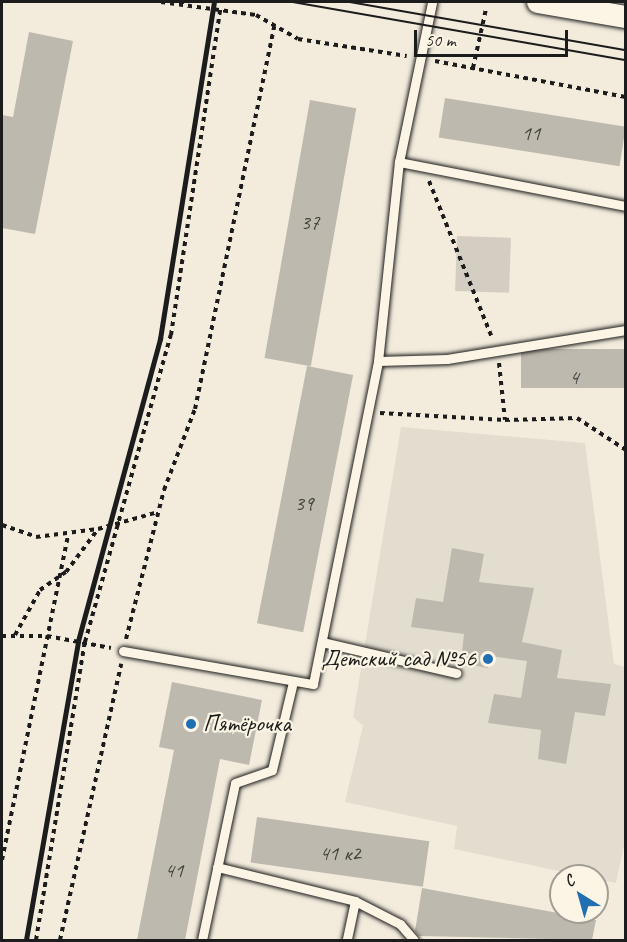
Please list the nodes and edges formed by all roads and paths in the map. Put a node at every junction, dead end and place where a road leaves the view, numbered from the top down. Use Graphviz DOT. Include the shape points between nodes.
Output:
graph roads {
  1 [pos="161,2"];
  2 [pos="432,2"];
  3 [pos="538,2"];
  4 [pos="486,9"];
  5 [pos="220,10"];
  6 [pos="626,17"];
  7 [pos="274,26"];
  8 [pos="420,58"];
  9 [pos="473,68"];
  10 [pos="626,97"];
  11 [pos="399,162"];
  12 [pos="626,206"];
  13 [pos="626,330"];
  14 [pos="378,361"];
  15 [pos="368,412"];
  16 [pos="505,420"];
  17 [pos="158,512"];
  18 [pos="120,523"];
  19 [pos="2,525"];
  20 [pos="98,529"];
  21 [pos="68,537"];
  22 [pos="60,576"];
  23 [pos="15,635"];
  24 [pos="2,636"];
  25 [pos="47,636"];
  26 [pos="85,642"];
  27 [pos="322,642"];
  28 [pos="123,651"];
  29 [pos="456,673"];
  30 [pos="293,682"];
  31 [pos="2,860"];
  32 [pos="217,867"];
  33 [pos="355,901"];
  34 [pos="36,940"];
  35 [pos="60,940"];
  36 [pos="202,940"];
  37 [pos="347,940"];
  38 [pos="414,940"];
  1 -- 5 [label="path"];
  2 -- 8 [label="lane"];
  3 -- 6 [label="street"];
  4 -- 9 [label="path"];
  5 -- 7 [label="path" via="256,15"];
  5 -- 18 [label="path" via="171,335"];
  7 -- 8 [label="path" via="298,39"];
  7 -- 17 [label="path" via="195,409"];
  8 -- 9 [label="path"];
  8 -- 11 [label="lane"];
  9 -- 10 [label="path"];
  11 -- 12 [label="lane"];
  11 -- 14 [label="lane"];
  13 -- 14 [label="lane" via="447,359"];
  14 -- 15 [label="lane"];
  15 -- 16 [label="path"];
  15 -- 27 [label="lane"];
  17 -- 18 [label="path"];
  17 -- 28 [label="path"];
  18 -- 20 [label="path"];
  18 -- 26 [label="path"];
  19 -- 21 [label="path" via="36,537"];
  20 -- 21 [label="path"];
  20 -- 22 [label="path"];
  21 -- 22 [label="path"];
  22 -- 23 [label="path" via="40,590"];
  22 -- 25 [label="path"];
  23 -- 24 [label="path"];
  23 -- 25 [label="path"];
  25 -- 26 [label="path"];
  25 -- 31 [label="path"];
  26 -- 28 [label="path"];
  26 -- 34 [label="path"];
  27 -- 29 [label="lane"];
  27 -- 30 [label="lane" via="313,684"];
  28 -- 30 [label="lane"];
  28 -- 35 [label="path"];
  30 -- 32 [label="lane" via="272,770 235,783"];
  32 -- 33 [label="lane"];
  32 -- 36 [label="lane"];
  33 -- 37 [label="lane"];
  33 -- 38 [label="lane" via="400,924"];
}
